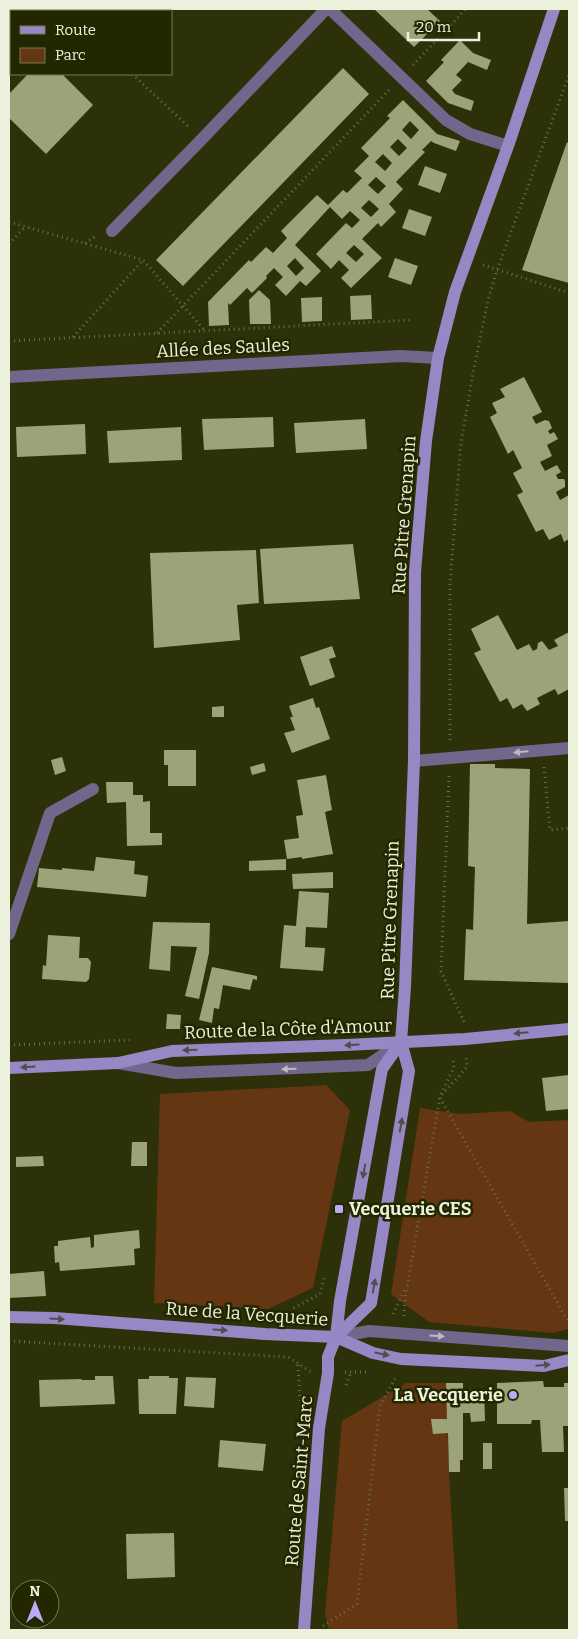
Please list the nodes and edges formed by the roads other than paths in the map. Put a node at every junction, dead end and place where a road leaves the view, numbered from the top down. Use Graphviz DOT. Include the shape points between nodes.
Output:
graph roads {
  1 [pos="328,9"];
  2 [pos="554,9"];
  3 [pos="508,146"];
  4 [pos="112,231"];
  5 [pos="438,358"];
  6 [pos="9,377"];
  7 [pos="569,748"];
  8 [pos="414,761"];
  9 [pos="93,789"];
  10 [pos="9,934"];
  11 [pos="569,1029"];
  12 [pos="401,1042"];
  13 [pos="118,1063"];
  14 [pos="9,1068"];
  15 [pos="9,1317"];
  16 [pos="336,1337"];
  17 [pos="569,1346"];
  18 [pos="569,1360"];
  19 [pos="304,1630"];
  1 -- 3 [label="street" via="446,120 470,134"];
  1 -- 4 [label="street"];
  2 -- 3 [label="street, Rue Pitre Grenapin"];
  3 -- 5 [label="street, Rue Pitre Grenapin" via="455,292"];
  5 -- 6 [label="street, Allée des Saules" via="401,356"];
  5 -- 8 [label="street, Rue Pitre Grenapin" via="426,441 415,572"];
  7 -- 8 [label="street, one-way"];
  8 -- 12 [label="street, Rue Pitre Grenapin"];
  9 -- 10 [label="street" via="50,813"];
  11 -- 12 [label="street, Route de la Côte d'Amour, one-way"];
  12 -- 13 [label="street, Route de la Côte d'Amour, one-way" via="172,1051"];
  12 -- 13 [label="street, one-way" via="368,1065 176,1073"];
  12 -- 16 [label="street, Rue Pitre Grenapin, one-way" via="382,1069"];
  16 -- 12 [label="street, Rue Pitre Grenapin, one-way" via="371,1303 409,1071"];
  13 -- 14 [label="street, Route de la Côte d'Amour, one-way"];
  15 -- 16 [label="street, Rue de la Vecquerie, one-way"];
  16 -- 17 [label="street, one-way" via="369,1331"];
  16 -- 18 [label="street, Rue de la Vecquerie, one-way" via="373,1353 401,1359 544,1366"];
  16 -- 19 [label="street, Route de Saint-Marc" via="328,1357 319,1428"];
}
